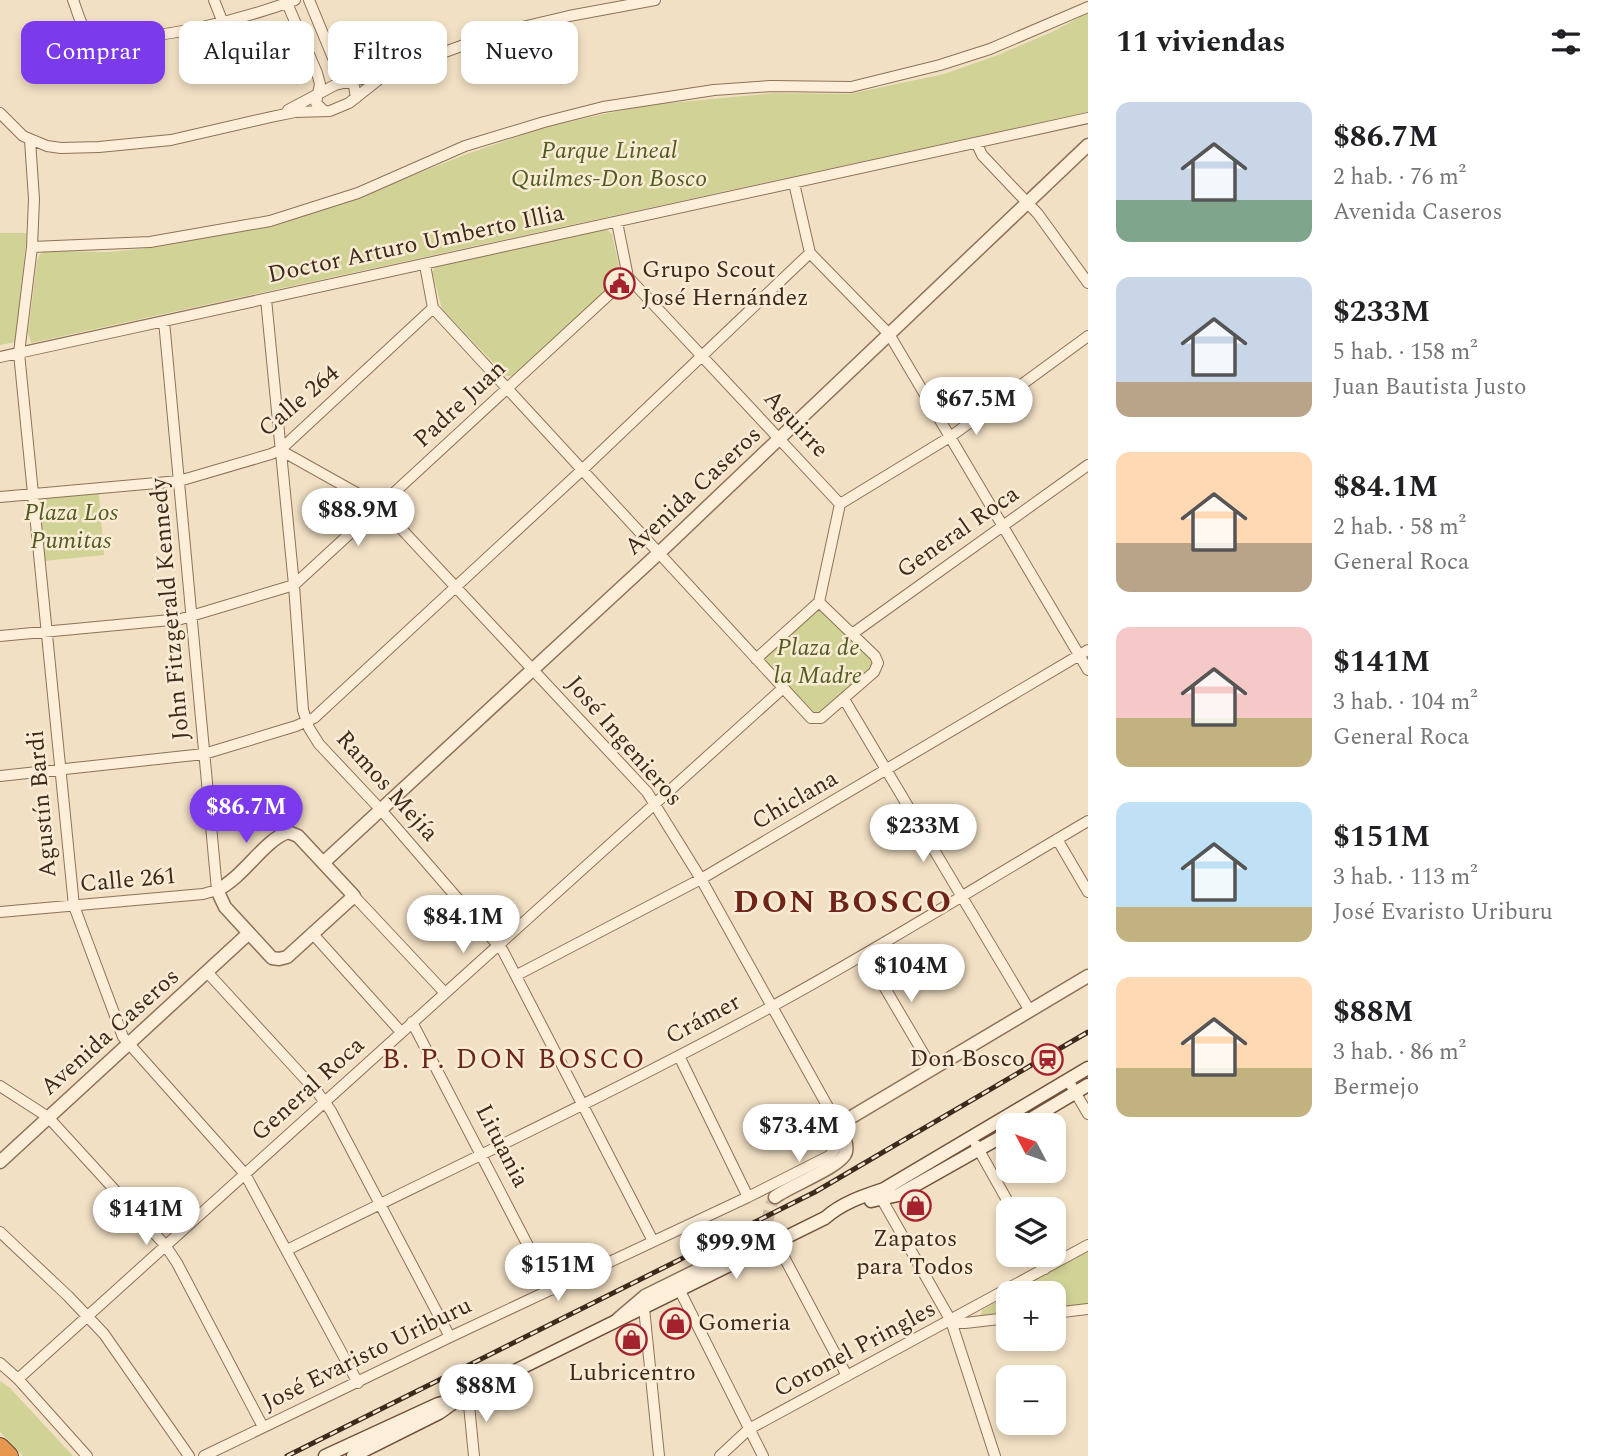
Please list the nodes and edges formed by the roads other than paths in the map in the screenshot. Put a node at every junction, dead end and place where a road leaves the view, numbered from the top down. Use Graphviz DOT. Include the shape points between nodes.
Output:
graph roads {
  1 [pos="73,0"];
  2 [pos="214,0"];
  3 [pos="309,0"];
  4 [pos="655,0"];
  5 [pos="291,1"];
  6 [pos="1088,7"];
  7 [pos="81,21"];
  8 [pos="222,21"];
  9 [pos="229,21"];
  10 [pos="328,46"];
  11 [pos="447,50"];
  12 [pos="341,84"];
  13 [pos="352,84"];
  14 [pos="373,84"];
  15 [pos="318,94"];
  16 [pos="356,98"];
  17 [pos="324,111"];
  18 [pos="0,113"];
  19 [pos="271,117"];
  20 [pos="1088,118"];
  21 [pos="30,140"];
  22 [pos="977,144"];
  23 [pos="1088,145"];
  24 [pos="794,183"];
  25 [pos="1028,202"];
  26 [pos="617,222"];
  27 [pos="32,247"];
  28 [pos="810,253"];
  29 [pos="425,265"];
  30 [pos="628,277"];
  31 [pos="1088,283"];
  32 [pos="266,299"];
  33 [pos="433,308"];
  34 [pos="164,321"];
  35 [pos="889,334"];
  36 [pos="1088,337"];
  37 [pos="19,353"];
  38 [pos="702,356"];
  39 [pos="0,357"];
  40 [pos="508,388"];
  41 [pos="950,437"];
  42 [pos="780,438"];
  43 [pos="280,450"];
  44 [pos="1088,465"];
  45 [pos="582,470"];
  46 [pos="179,481"];
  47 [pos="33,494"];
  48 [pos="0,497"];
  49 [pos="840,504"];
  50 [pos="380,506"];
  51 [pos="1002,527"];
  52 [pos="660,552"];
  53 [pos="293,586"];
  54 [pos="457,587"];
  55 [pos="819,601"];
  56 [pos="192,617"];
  57 [pos="48,631"];
  58 [pos="852,634"];
  59 [pos="0,636"];
  60 [pos="1084,652"];
  61 [pos="756,659"];
  62 [pos="533,668"];
  63 [pos="1088,670"];
  64 [pos="782,689"];
  65 [pos="844,699"];
  66 [pos="306,722"];
  67 [pos="204,754"];
  68 [pos="60,770"];
  69 [pos="885,771"];
  70 [pos="0,776"];
  71 [pos="656,804"];
  72 [pos="381,810"];
  73 [pos="1088,821"];
  74 [pos="1057,839"];
  75 [pos="323,863"];
  76 [pos="701,879"];
  77 [pos="217,890"];
  78 [pos="1088,892"];
  79 [pos="354,896"];
  80 [pos="960,896"];
  81 [pos="74,906"];
  82 [pos="0,912"];
  83 [pos="249,933"];
  84 [pos="312,933"];
  85 [pos="499,944"];
  86 [pos="864,954"];
  87 [pos="207,972"];
  88 [pos="517,975"];
  89 [pos="1088,976"];
  90 [pos="445,993"];
  91 [pos="771,1007"];
  92 [pos="1030,1011"];
  93 [pos="412,1022"];
  94 [pos="401,1032"];
  95 [pos="128,1044"];
  96 [pos="679,1056"];
  97 [pos="932,1068"];
  98 [pos="1088,1068"];
  99 [pos="1068,1080"];
  100 [pos="1088,1085"];
  101 [pos="0,1086"];
  102 [pos="1076,1093"];
  103 [pos="325,1101"];
  104 [pos="583,1104"];
  105 [pos="1042,1113"];
  106 [pos="1088,1115"];
  107 [pos="48,1117"];
  108 [pos="838,1125"];
  109 [pos="845,1138"];
  110 [pos="972,1138"];
  111 [pos="996,1140"];
  112 [pos="979,1150"];
  113 [pos="483,1154"];
  114 [pos="941,1156"];
  115 [pos="0,1162"];
  116 [pos="245,1174"];
  117 [pos="898,1195"];
  118 [pos="748,1197"];
  119 [pos="775,1197"];
  120 [pos="1005,1197"];
  121 [pos="881,1198"];
  122 [pos="381,1203"];
  123 [pos="825,1218"];
  124 [pos="0,1232"];
  125 [pos="760,1239"];
  126 [pos="653,1241"];
  127 [pos="776,1242"];
  128 [pos="165,1245"];
  129 [pos="1088,1245"];
  130 [pos="287,1250"];
  131 [pos="1045,1269"];
  132 [pos="551,1290"];
  133 [pos="680,1291"];
  134 [pos="644,1308"];
  135 [pos="1088,1309"];
  136 [pos="1066,1312"];
  137 [pos="88,1316"];
  138 [pos="996,1319"];
  139 [pos="616,1321"];
  140 [pos="951,1321"];
  141 [pos="450,1337"];
  142 [pos="0,1363"];
  143 [pos="847,1376"];
  144 [pos="18,1379"];
  145 [pos="358,1383"];
  146 [pos="464,1396"];
  147 [pos="263,1427"];
  148 [pos="749,1429"];
  149 [pos="0,1447"];
  150 [pos="9,1456"];
  151 [pos="88,1456"];
  152 [pos="189,1456"];
  153 [pos="204,1456"];
  154 [pos="325,1456"];
  155 [pos="353,1456"];
  156 [pos="474,1456"];
  157 [pos="659,1456"];
  158 [pos="720,1456"];
  159 [pos="764,1456"];
  160 [pos="995,1456"];
  1 -- 7 [label="street"];
  2 -- 8 [label="street"];
  3 -- 10 [label="street"];
  4 -- 11 [label="street" via="496,33"];
  5 -- 9 [label="street"];
  5 -- 15 [label="street" via="317,73"];
  6 -- 27 [label="street" via="990,49 851,87 714,90 603,107 544,122 457,149 358,193 270,221 150,242"];
  12 -- 15 [label="street"];
  13 -- 16 [label="street"];
  14 -- 16 [label="street"];
  15 -- 17 [label="street" via="316,103"];
  15 -- 19 [label="street"];
  16 -- 17 [label="street"];
  17 -- 19 [label="street"];
  18 -- 21 [label="street"];
  19 -- 21 [label="street" via="202,135 123,145 61,148"];
  20 -- 22 [label="street, Doctor Arturo Umberto Illia"];
  21 -- 27 [label="street, Agustín Bardi"];
  22 -- 24 [label="street, Doctor Arturo Umberto Illia"];
  22 -- 25 [label="street" via="982,155"];
  23 -- 25 [label="street, Avenida Caseros"];
  24 -- 26 [label="street, Doctor Arturo Umberto Illia"];
  24 -- 28 [label="street"];
  25 -- 31 [label="street"];
  25 -- 35 [label="street, Avenida Caseros"];
  26 -- 29 [label="street, Doctor Arturo Umberto Illia"];
  26 -- 30 [label="street"];
  27 -- 37 [label="street, Agustín Bardi"];
  28 -- 35 [label="street"];
  28 -- 38 [label="street"];
  29 -- 32 [label="street, Doctor Arturo Umberto Illia"];
  29 -- 33 [label="street"];
  30 -- 38 [label="street, Aguirre"];
  30 -- 40 [label="street, Padre Juan"];
  32 -- 34 [label="street, Doctor Arturo Umberto Illia"];
  32 -- 43 [label="street, Ramos Mejía"];
  33 -- 40 [label="street"];
  33 -- 43 [label="street, Calle 264"];
  34 -- 37 [label="street, Doctor Arturo Umberto Illia"];
  34 -- 46 [label="street, John Fitzgerald Kennedy"];
  35 -- 41 [label="street"];
  35 -- 42 [label="street, Avenida Caseros"];
  36 -- 41 [label="street"];
  37 -- 39 [label="street, Doctor Arturo Umberto Illia"];
  37 -- 47 [label="street, Agustín Bardi"];
  38 -- 42 [label="street, Aguirre"];
  38 -- 45 [label="street"];
  40 -- 45 [label="street"];
  40 -- 50 [label="street, Padre Juan"];
  41 -- 49 [label="street"];
  41 -- 51 [label="street"];
  42 -- 49 [label="street, Aguirre"];
  42 -- 52 [label="street, Avenida Caseros"];
  43 -- 46 [label="street, Calle 264"];
  43 -- 50 [label="street, José Ingenieros"];
  43 -- 53 [label="street, Ramos Mejía"];
  44 -- 51 [label="street, General Roca"];
  45 -- 52 [label="street"];
  45 -- 54 [label="street"];
  46 -- 47 [label="street, Calle 264"];
  46 -- 56 [label="street, John Fitzgerald Kennedy"];
  47 -- 48 [label="street, Calle 264"];
  47 -- 57 [label="street, Agustín Bardi"];
  49 -- 55 [label="street"];
  50 -- 53 [label="street, Padre Juan"];
  50 -- 54 [label="street, José Ingenieros"];
  51 -- 58 [label="street, General Roca"];
  51 -- 60 [label="street"];
  52 -- 61 [label="street"];
  52 -- 62 [label="street, Avenida Caseros"];
  53 -- 56 [label="street, Padre Juan"];
  53 -- 66 [label="street, Ramos Mejía"];
  54 -- 62 [label="street, José Ingenieros"];
  54 -- 66 [label="street"];
  55 -- 58 [label="street"];
  55 -- 61 [label="street"];
  56 -- 57 [label="street, Padre Juan"];
  56 -- 67 [label="street, John Fitzgerald Kennedy"];
  57 -- 59 [label="street, Padre Juan"];
  57 -- 68 [label="street, Agustín Bardi"];
  58 -- 65 [label="street" via="875,656 877,667"];
  60 -- 63 [label="street"];
  60 -- 69 [label="street, Chiclana"];
  61 -- 64 [label="street"];
  62 -- 71 [label="street, José Ingenieros"];
  62 -- 72 [label="street, Avenida Caseros"];
  64 -- 65 [label="street" via="811,719 821,718"];
  64 -- 71 [label="street, General Roca"];
  65 -- 69 [label="street"];
  66 -- 67 [label="street"];
  66 -- 72 [label="street, Ramos Mejía" via="319,744"];
  67 -- 68 [label="street"];
  67 -- 77 [label="street, John Fitzgerald Kennedy"];
  68 -- 70 [label="street"];
  68 -- 81 [label="street, Agustín Bardi"];
  69 -- 76 [label="street, Chiclana"];
  69 -- 80 [label="street"];
  71 -- 76 [label="street, José Ingenieros"];
  71 -- 85 [label="street, General Roca"];
  72 -- 75 [label="street, Avenida Caseros"];
  72 -- 85 [label="street, Ramos Mejía"];
  73 -- 74 [label="street, Crámer"];
  74 -- 78 [label="street"];
  74 -- 80 [label="street, Crámer"];
  75 -- 77 [label="street" via="298,836 288,832"];
  75 -- 79 [label="street"];
  76 -- 88 [label="street, Chiclana"];
  76 -- 91 [label="street, José Ingenieros"];
  77 -- 81 [label="street, Calle 261"];
  77 -- 83 [label="street, John Fitzgerald Kennedy" via="225,907"];
  79 -- 84 [label="street"];
  79 -- 90 [label="street"];
  80 -- 86 [label="street, Crámer"];
  80 -- 92 [label="street"];
  81 -- 82 [label="street, Calle 261"];
  81 -- 95 [label="street, Agustín Bardi"];
  83 -- 84 [label="street, John Fitzgerald Kennedy" via="272,958 279,959"];
  83 -- 87 [label="street, Avenida Caseros"];
  84 -- 94 [label="street"];
  85 -- 88 [label="street, Ramos Mejía"];
  85 -- 90 [label="street, General Roca"];
  86 -- 91 [label="street, Crámer"];
  86 -- 97 [label="street"];
  87 -- 95 [label="street, Avenida Caseros"];
  87 -- 103 [label="street"];
  88 -- 104 [label="street, Ramos Mejía"];
  89 -- 92 [label="street"];
  90 -- 93 [label="street, General Roca"];
  91 -- 96 [label="street, Crámer"];
  91 -- 108 [label="street, José Ingenieros"];
  92 -- 97 [label="street"];
  93 -- 94 [label="street, General Roca"];
  93 -- 113 [label="street, Lituania"];
  94 -- 103 [label="street, General Roca"];
  95 -- 107 [label="street, Avenida Caseros"];
  95 -- 116 [label="street, Agustín Bardi"];
  96 -- 104 [label="street, Crámer"];
  96 -- 118 [label="street"];
  97 -- 108 [label="street"];
  98 -- 99 [label="street"];
  99 -- 102 [label="street"];
  99 -- 110 [label="street"];
  100 -- 102 [label="street"];
  101 -- 107 [label="street"];
  102 -- 105 [label="street"];
  102 -- 106 [label="street"];
  103 -- 116 [label="street, General Roca"];
  103 -- 122 [label="street"];
  104 -- 113 [label="street, Crámer"];
  104 -- 126 [label="street, Ramos Mejía"];
  107 -- 115 [label="street, Avenida Caseros"];
  107 -- 128 [label="street"];
  108 -- 109 [label="street, José Ingenieros"];
  109 -- 118 [label="street, José Evaristo Uriburu" via="829,1156"];
  109 -- 119 [label="street" via="847,1150 840,1162"];
  110 -- 112 [label="street"];
  110 -- 114 [label="street"];
  111 -- 112 [label="street"];
  112 -- 117 [label="street"];
  112 -- 120 [label="street"];
  113 -- 122 [label="street, Crámer"];
  113 -- 132 [label="street, Lituania"];
  114 -- 117 [label="street" via="943,1161 900,1187"];
  114 -- 123 [label="street"];
  116 -- 128 [label="street, General Roca"];
  116 -- 130 [label="street, Agustín Bardi"];
  117 -- 121 [label="street"];
  118 -- 126 [label="street, José Evaristo Uriburu"];
  121 -- 123 [label="street"];
  121 -- 140 [label="street"];
  122 -- 130 [label="street, Crámer"];
  122 -- 141 [label="street"];
  123 -- 127 [label="street"];
  124 -- 137 [label="street"];
  125 -- 139 [label="street" via="645,1296"];
  126 -- 132 [label="street, José Evaristo Uriburu"];
  127 -- 133 [label="street"];
  127 -- 143 [label="street"];
  128 -- 137 [label="street, General Roca"];
  128 -- 147 [label="street"];
  129 -- 131 [label="street, Coronel Pringles"];
  130 -- 145 [label="street, Agustín Bardi"];
  131 -- 140 [label="street, Coronel Pringles"];
  132 -- 141 [label="street, José Evaristo Uriburu"];
  133 -- 134 [label="street"];
  133 -- 148 [label="street"];
  134 -- 139 [label="street"];
  134 -- 157 [label="street"];
  135 -- 136 [label="street"];
  137 -- 144 [label="street, General Roca"];
  137 -- 152 [label="street"];
  138 -- 140 [label="street"];
  139 -- 146 [label="street"];
  140 -- 143 [label="street, Coronel Pringles"];
  140 -- 160 [label="street"];
  141 -- 145 [label="street, José Evaristo Uriburu"];
  142 -- 144 [label="street"];
  143 -- 148 [label="street, Coronel Pringles"];
  144 -- 151 [label="street"];
  145 -- 147 [label="street, José Evaristo Uriburu"];
  146 -- 154 [label="street"];
  146 -- 155 [label="street"];
  146 -- 156 [label="street"];
  147 -- 153 [label="street, José Evaristo Uriburu"];
  148 -- 158 [label="street, Coronel Pringles"];
  148 -- 159 [label="street"];
  149 -- 150 [label="highway"];
}
